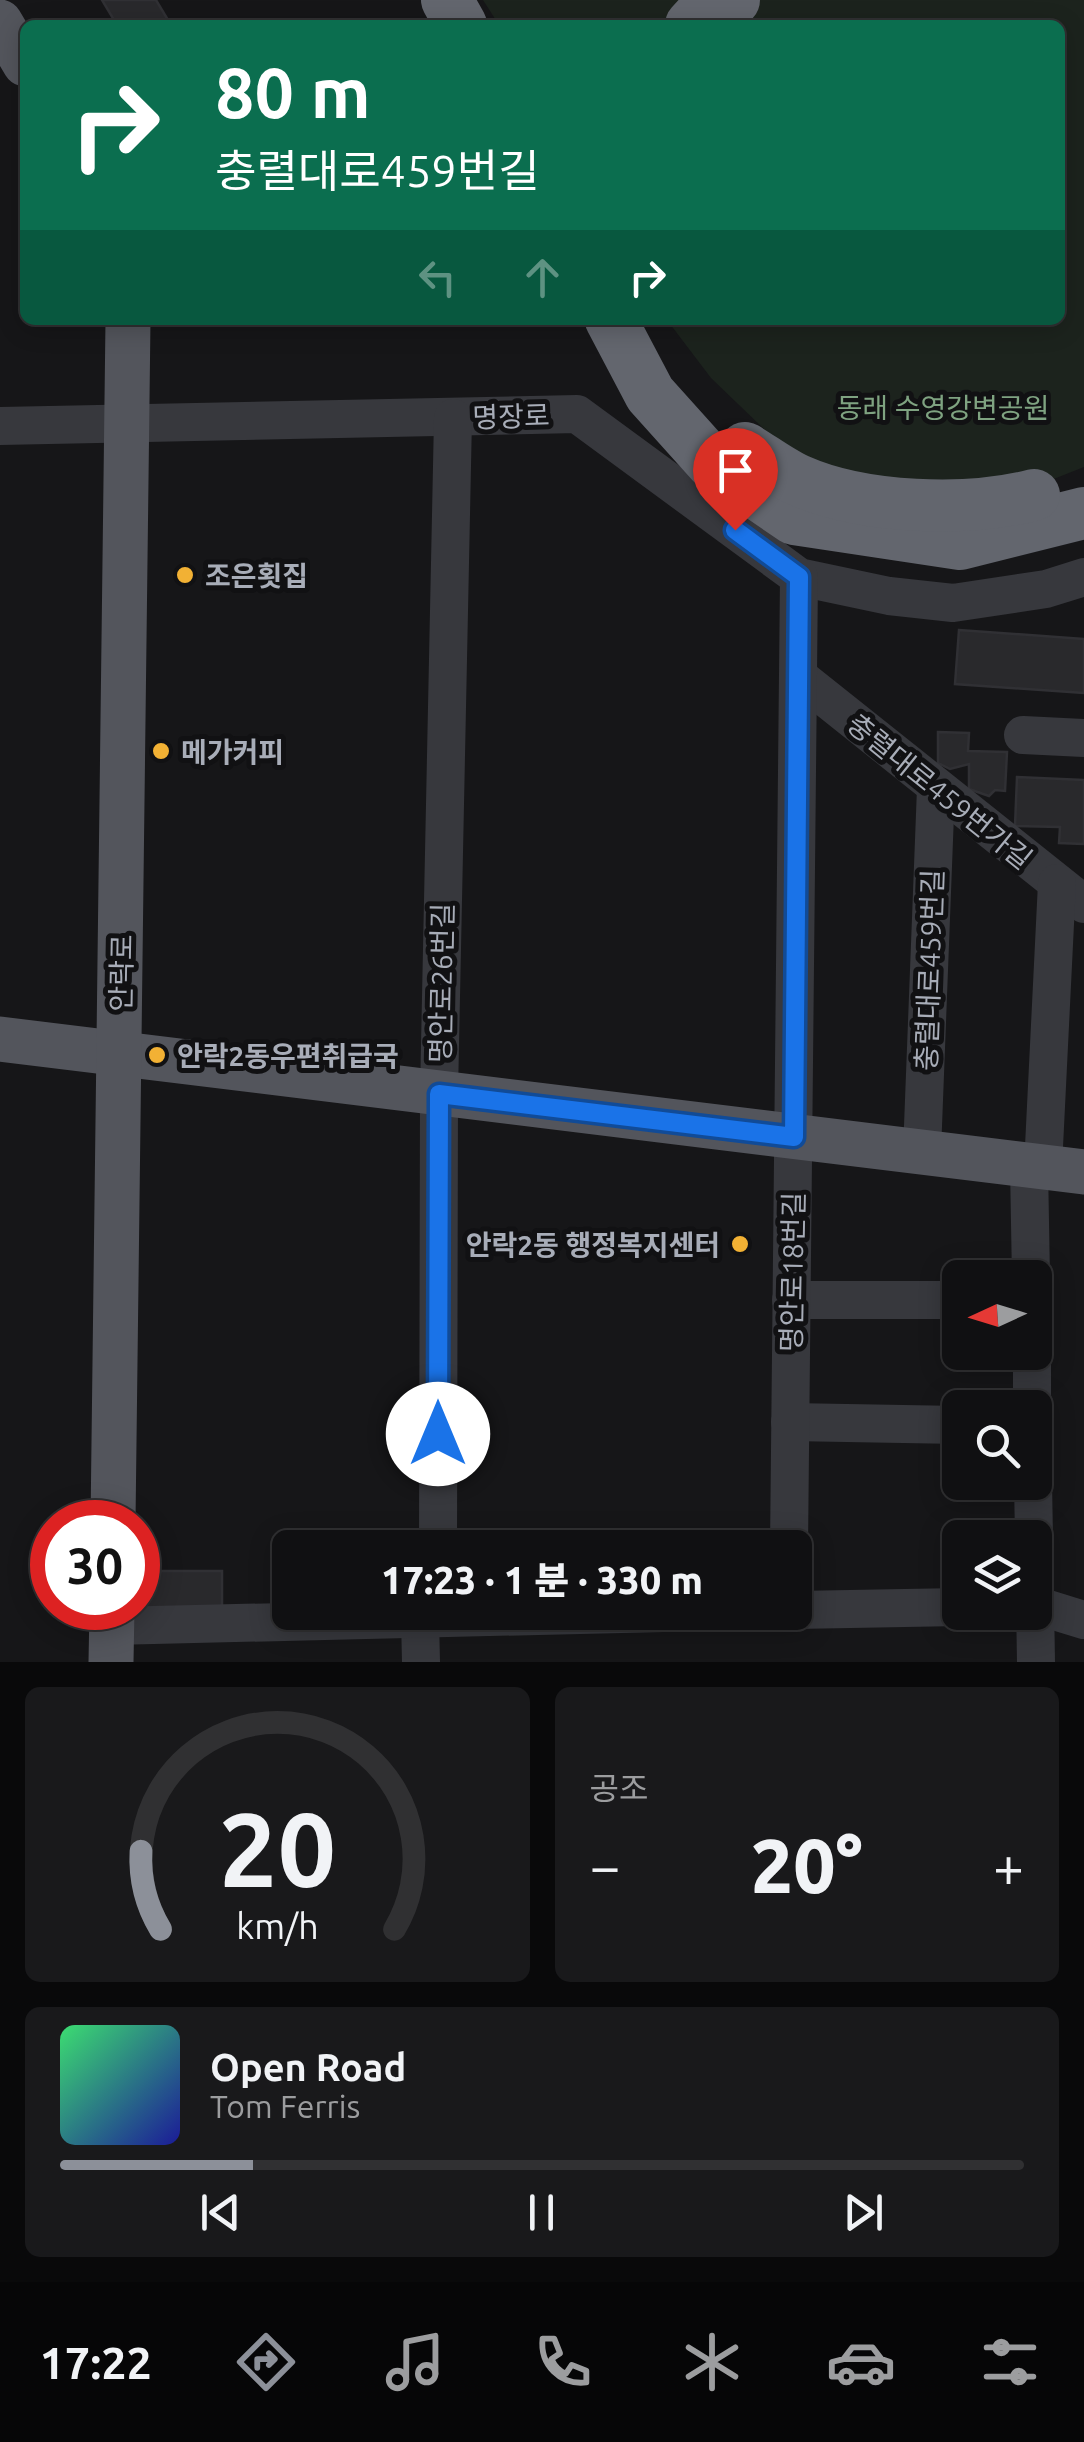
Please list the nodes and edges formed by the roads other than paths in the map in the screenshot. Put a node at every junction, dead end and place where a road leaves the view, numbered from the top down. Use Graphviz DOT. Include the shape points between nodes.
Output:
graph roads {
  1 [pos="734,0"];
  2 [pos="695,20"];
  3 [pos="0,22"];
  4 [pos="20,56"];
  5 [pos="128,325"];
  6 [pos="614,325"];
  7 [pos="654,325"];
  8 [pos="452,418"];
  9 [pos="129,424"];
  10 [pos="0,426"];
  11 [pos="1084,480"];
  12 [pos="1084,512"];
  13 [pos="799,577"];
  14 [pos="1084,577"];
  15 [pos="798,676"];
  16 [pos="1023,735"];
  17 [pos="1084,738"];
  18 [pos="936,788"];
  19 [pos="1070,894"];
  20 [pos="0,1039"];
  21 [pos="120,1055"];
  22 [pos="439,1094"];
  23 [pos="794,1137"];
  24 [pos="922,1152"];
  25 [pos="1052,1168"];
  26 [pos="1034,1260"];
  27 [pos="791,1300"];
  28 [pos="942,1300"];
  29 [pos="790,1422"];
  30 [pos="942,1425"];
  31 [pos="113,1500"];
  32 [pos="438,1530"];
  33 [pos="789,1530"];
  34 [pos="942,1606"];
  35 [pos="1052,1609"];
  36 [pos="812,1610"];
  37 [pos="1084,1620"];
  38 [pos="272,1624"];
  39 [pos="429,1630"];
  40 [pos="1035,1630"];
  41 [pos="112,1632"];
  42 [pos="421,1662"];
  43 [pos="1036,1662"];
  1 -- 2 [label="highway"];
  3 -- 4 [label="main road"];
  5 -- 9 [label="main road, 안락로"];
  6 -- 12 [label="highway" via="650,394 712,463 794,519 960,544"];
  7 -- 11 [label="highway" via="676,375 725,436 799,480 950,506 1002,503"];
  8 -- 9 [label="street, 명장로"];
  8 -- 13 [label="street, 명장로" via="576,414"];
  8 -- 22 [label="street, 명안로26번길"];
  9 -- 10 [label="street, 명장로"];
  9 -- 21 [label="main road, 안락로"];
  13 -- 14 [label="street, 명장로" via="953,603"];
  13 -- 15 [label="street, 명안로18번길"];
  15 -- 18 [label="street, 충렬대로459번가길"];
  15 -- 23 [label="street, 명안로18번길"];
  16 -- 17 [label="street"];
  18 -- 19 [label="street, 충렬대로459번가길"];
  18 -- 24 [label="street, 충렬대로459번길"];
  19 -- 25 [label="street"];
  20 -- 21 [label="main road"];
  21 -- 22 [label="main road"];
  21 -- 31 [label="main road, 안락로"];
  22 -- 23 [label="main road"];
  22 -- 32 [label="street, 명안로26번길"];
  23 -- 24 [label="main road"];
  23 -- 27 [label="street, 명안로18번길"];
  24 -- 25 [label="main road"];
  25 -- 26 [label="street"];
  27 -- 28 [label="street"];
  27 -- 29 [label="street, 명안로18번길"];
  29 -- 30 [label="street"];
  29 -- 33 [label="street, 명안로18번길"];
  34 -- 36 [label="street"];
  35 -- 37 [label="street"];
  38 -- 41 [label="street"];
  39 -- 42 [label="street"];
  40 -- 43 [label="street"];
}
